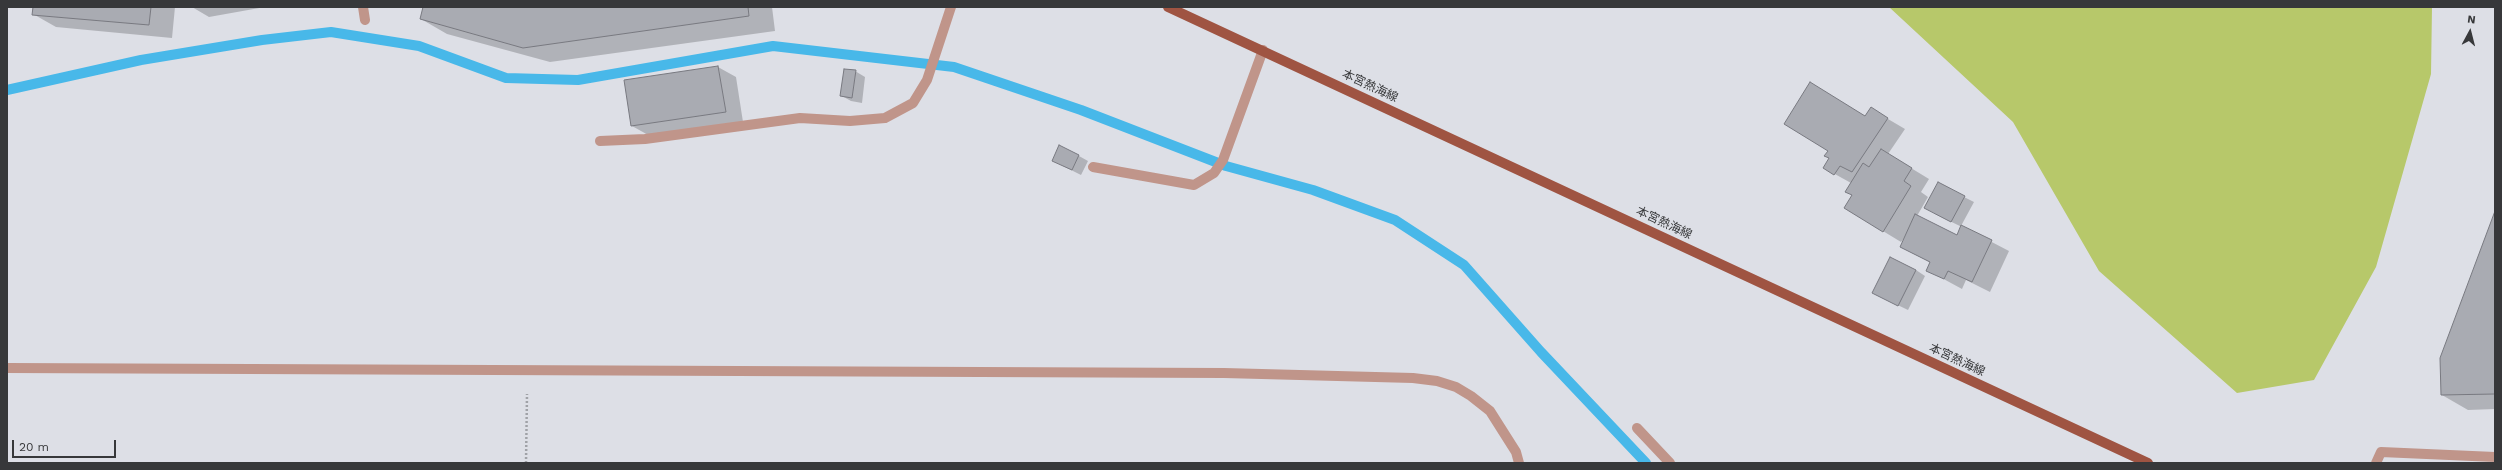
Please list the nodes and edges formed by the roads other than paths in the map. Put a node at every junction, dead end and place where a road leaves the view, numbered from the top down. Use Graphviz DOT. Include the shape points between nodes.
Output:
graph roads {
  1 [pos="363,7"];
  2 [pos="951,7"];
  3 [pos="1168,7"];
  4 [pos="365,20"];
  5 [pos="1263,50"];
  6 [pos="600,140"];
  7 [pos="1093,167"];
  8 [pos="7,368"];
  9 [pos="1637,428"];
  10 [pos="2495,457"];
  11 [pos="1519,463"];
  12 [pos="1670,463"];
  13 [pos="2148,463"];
  14 [pos="2376,463"];
  1 -- 4 [label="street"];
  2 -- 6 [label="street" via="927,80 913,103 886,118 850,121 800,118 645,138"];
  3 -- 5 [label="main road, 本宮熱海線"];
  5 -- 7 [label="street" via="1223,160 1214,173 1194,185"];
  5 -- 13 [label="main road, 本宮熱海線"];
  8 -- 11 [label="street" via="1224,373 1413,378 1456,387 1490,411 1516,452"];
  9 -- 12 [label="street"];
  10 -- 14 [label="street" via="2381,452"];
}
